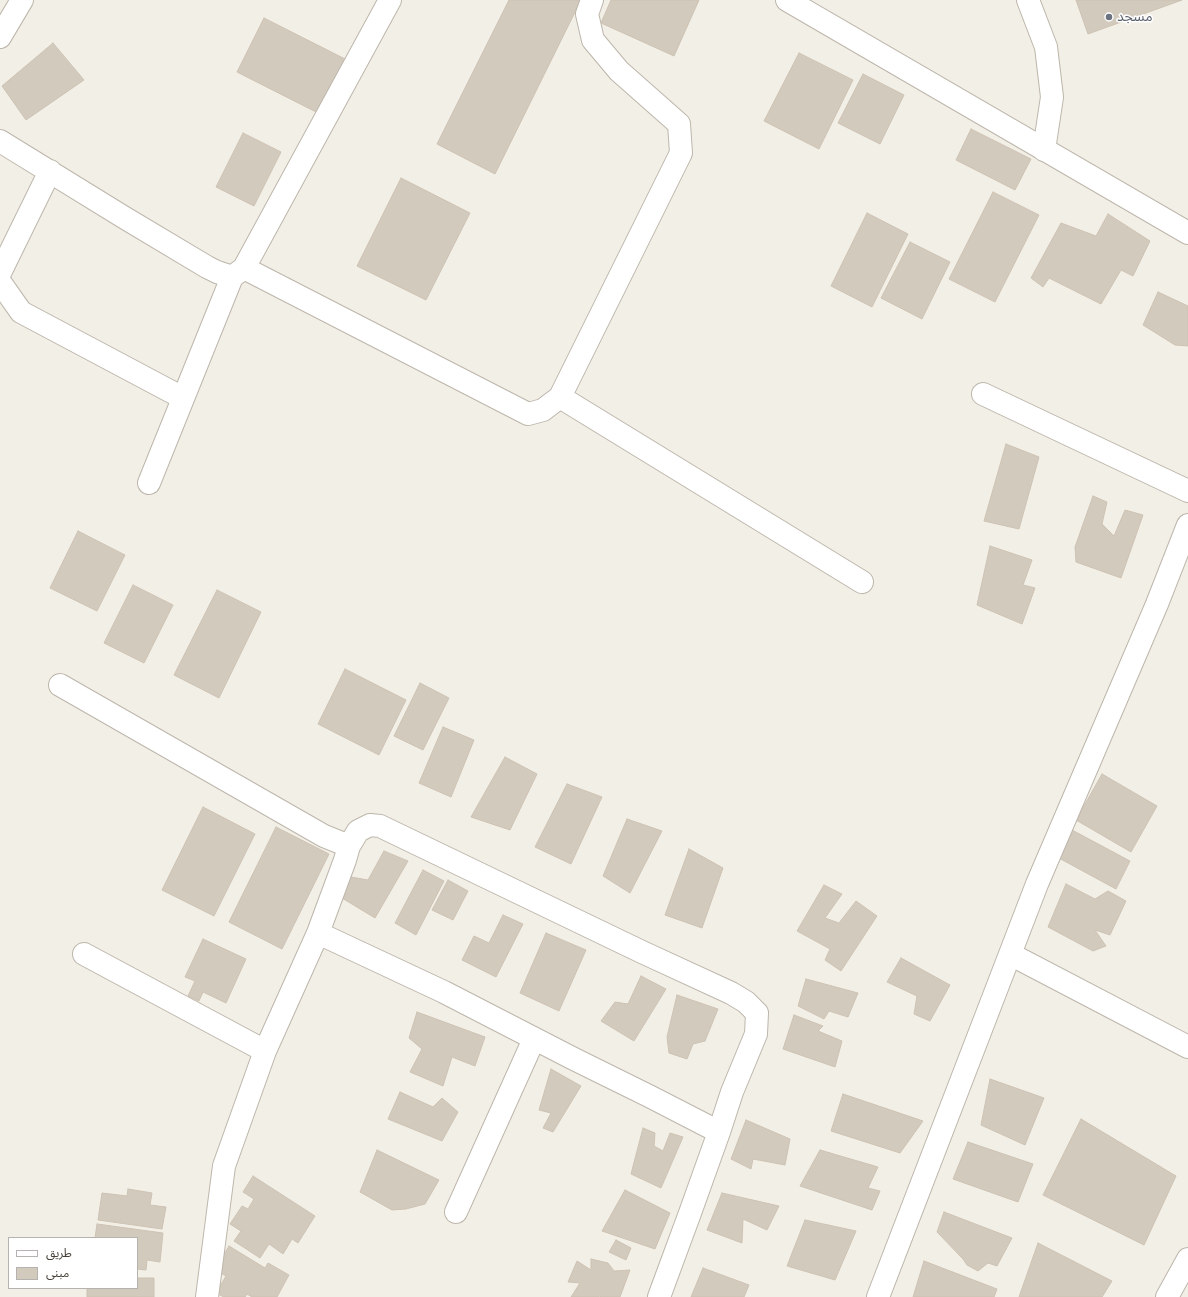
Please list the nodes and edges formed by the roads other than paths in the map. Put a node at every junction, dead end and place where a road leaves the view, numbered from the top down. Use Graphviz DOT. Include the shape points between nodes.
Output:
graph roads {
  1 [pos="22,0"];
  2 [pos="390,0"];
  3 [pos="592,0"];
  4 [pos="786,0"];
  5 [pos="1028,0"];
  6 [pos="0,37"];
  7 [pos="0,141"];
  8 [pos="1044,150"];
  9 [pos="50,171"];
  10 [pos="1188,233"];
  11 [pos="0,273"];
  12 [pos="238,273"];
  13 [pos="0,282"];
  14 [pos="983,394"];
  15 [pos="560,397"];
  16 [pos="183,398"];
  17 [pos="149,483"];
  18 [pos="1188,491"];
  19 [pos="1188,525"];
  20 [pos="862,582"];
  21 [pos="60,685"];
  22 [pos="349,846"];
  23 [pos="318,933"];
  24 [pos="84,954"];
  25 [pos="1010,954"];
  26 [pos="534,1039"];
  27 [pos="1188,1047"];
  28 [pos="265,1051"];
  29 [pos="719,1132"];
  30 [pos="456,1212"];
  31 [pos="1188,1259"];
  32 [pos="207,1297"];
  33 [pos="658,1297"];
  34 [pos="878,1297"];
  35 [pos="1168,1297"];
  1 -- 6 [label="street"];
  2 -- 12 [label="street"];
  3 -- 15 [label="street" via="586,14 593,40 619,71 679,124 681,153"];
  4 -- 8 [label="street"];
  5 -- 8 [label="street" via="1046,47 1052,97"];
  7 -- 9 [label="street"];
  8 -- 10 [label="street"];
  9 -- 11 [label="street"];
  9 -- 12 [label="street" via="200,263 217,272"];
  12 -- 15 [label="street" via="528,414 543,410"];
  12 -- 16 [label="street"];
  13 -- 16 [label="street" via="21,312"];
  14 -- 18 [label="street"];
  15 -- 20 [label="street"];
  16 -- 17 [label="street"];
  19 -- 25 [label="street"];
  21 -- 22 [label="street" via="324,836"];
  22 -- 23 [label="street"];
  22 -- 29 [label="street" via="358,831 370,825 380,826 746,1002 757,1013 756,1034"];
  23 -- 26 [label="street" via="444,992"];
  23 -- 28 [label="street"];
  24 -- 28 [label="street"];
  25 -- 27 [label="street"];
  25 -- 34 [label="street"];
  26 -- 29 [label="street"];
  26 -- 30 [label="street"];
  28 -- 32 [label="street" via="224,1166"];
  29 -- 33 [label="street"];
  31 -- 35 [label="street"];
}
